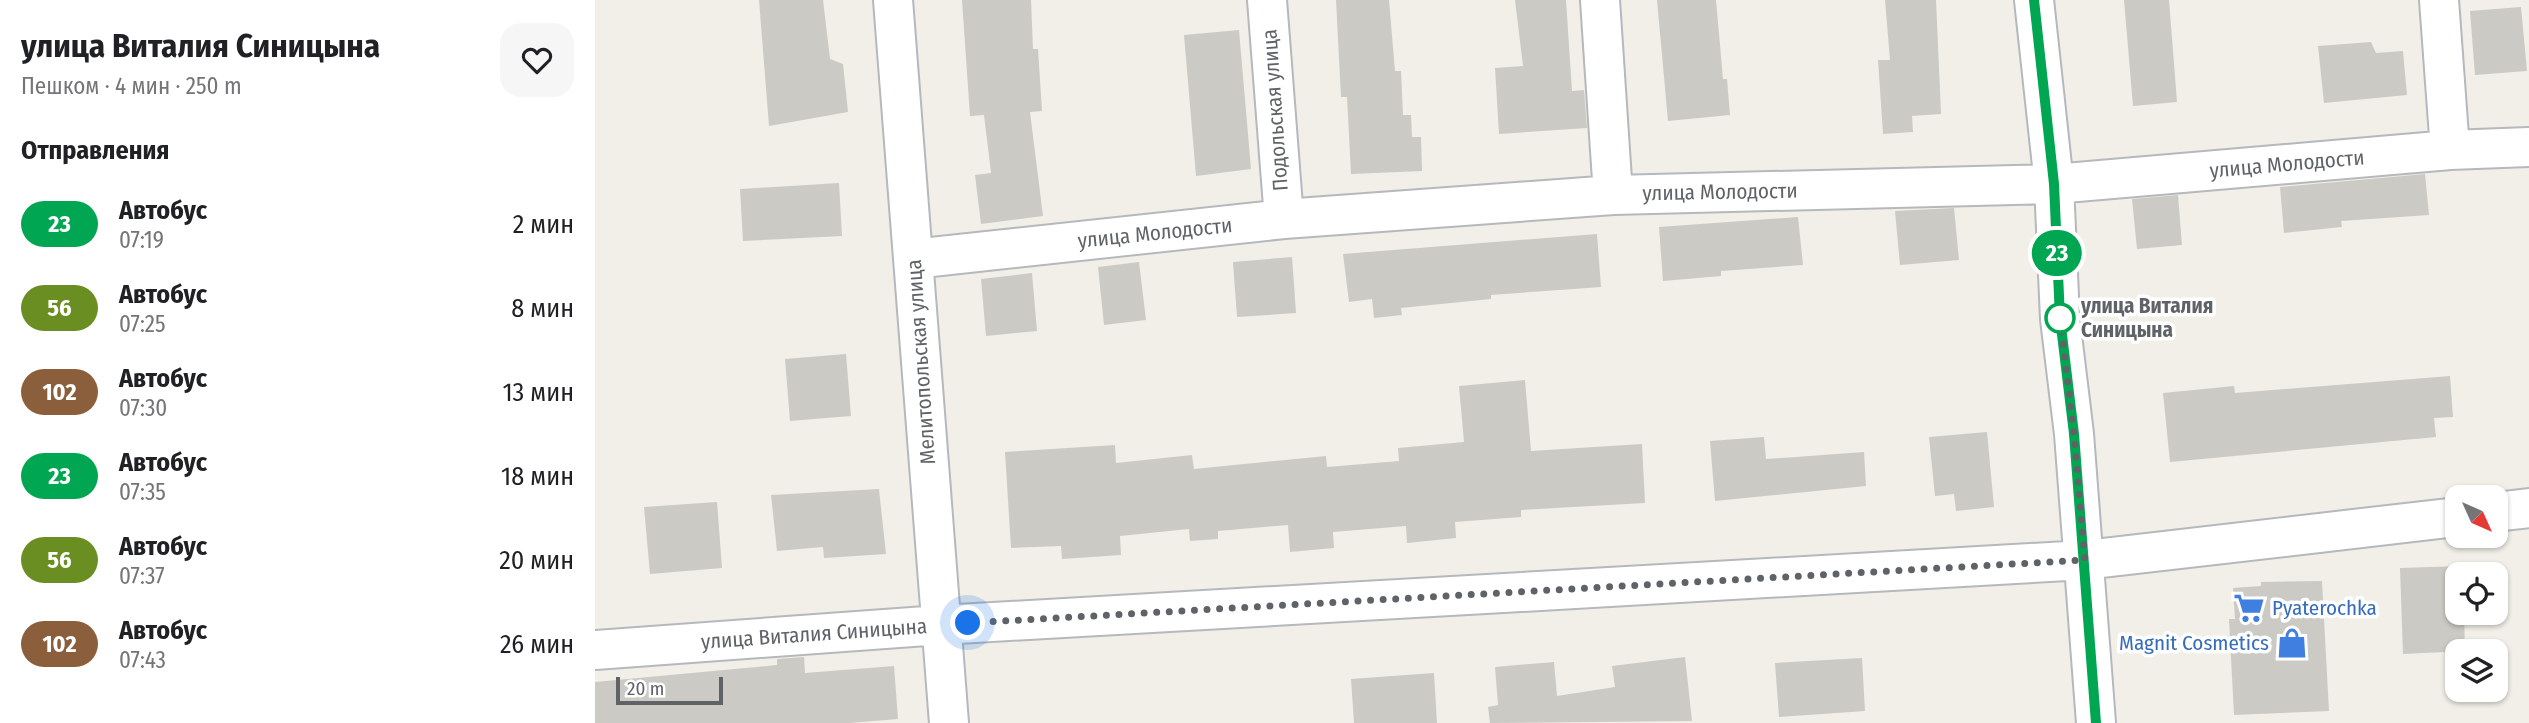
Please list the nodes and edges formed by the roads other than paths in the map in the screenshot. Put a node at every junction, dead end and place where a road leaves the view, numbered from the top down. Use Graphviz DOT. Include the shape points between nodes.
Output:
graph roads {
  1 [pos="893,0"];
  2 [pos="1267,0"];
  3 [pos="1600,0"];
  4 [pos="2034,0"];
  5 [pos="2439,0"];
  6 [pos="2529,147"];
  7 [pos="2450,150"];
  8 [pos="2054,184"];
  9 [pos="1613,195"];
  10 [pos="1284,219"];
  11 [pos="913,259"];
  12 [pos="2529,508"];
  13 [pos="2508,510"];
  14 [pos="2445,518"];
  15 [pos="2085,560"];
  16 [pos="940,625"];
  17 [pos="595,650"];
  18 [pos="949,723"];
  19 [pos="2096,723"];
  1 -- 11 [label="street, Мелитопольская улица"];
  2 -- 10 [label="street, Подольская улица"];
  3 -- 9 [label="street"];
  4 -- 8 [label="street"];
  5 -- 7 [label="street"];
  6 -- 7 [label="street, улица Молодости"];
  7 -- 8 [label="street, улица Молодости"];
  8 -- 9 [label="street, улица Молодости"];
  8 -- 15 [label="street" via="2060,318"];
  9 -- 10 [label="street, улица Молодости"];
  10 -- 11 [label="street, улица Молодости"];
  11 -- 16 [label="street, Мелитопольская улица"];
  12 -- 13 [label="street"];
  14 -- 15 [label="street, улица Виталия Синицына"];
  15 -- 16 [label="street, улица Виталия Синицына"];
  15 -- 19 [label="street"];
  16 -- 17 [label="street, улица Виталия Синицына"];
  16 -- 18 [label="street, Мелитопольская улица"];
}
